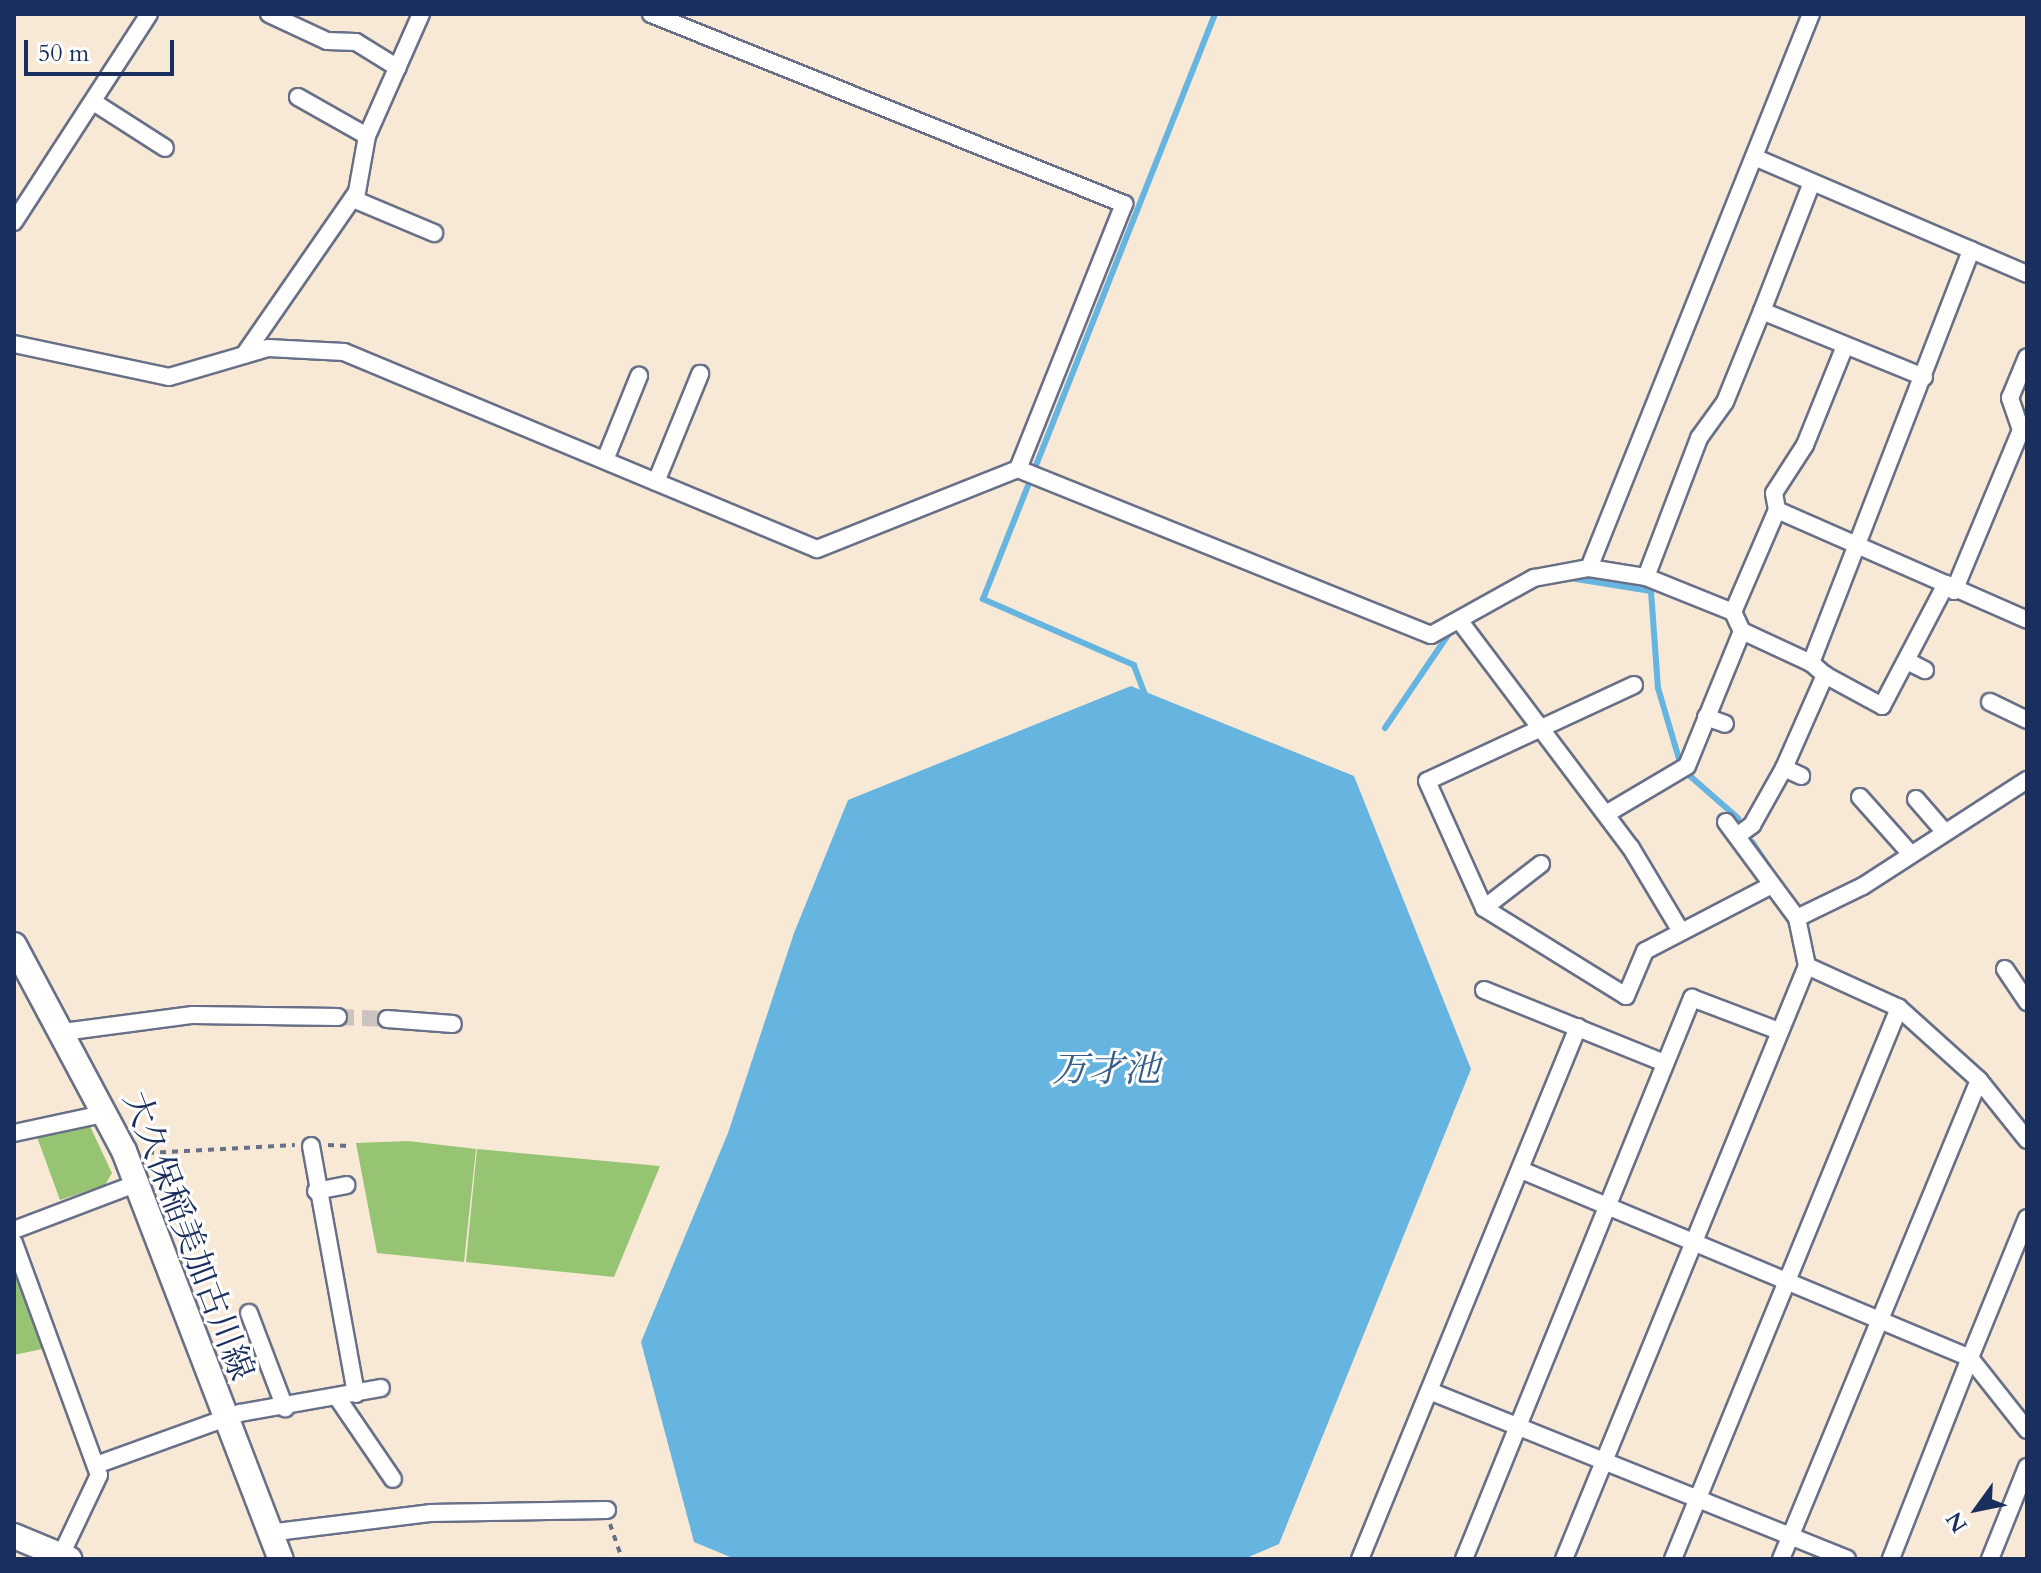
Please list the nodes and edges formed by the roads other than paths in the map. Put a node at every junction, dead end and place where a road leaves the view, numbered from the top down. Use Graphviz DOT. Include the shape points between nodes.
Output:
graph roads {
  1 [pos="149,14"];
  2 [pos="269,14"];
  3 [pos="421,14"];
  4 [pos="651,14"];
  5 [pos="1811,14"];
  6 [pos="398,68"];
  7 [pos="298,97"];
  8 [pos="95,103"];
  9 [pos="367,136"];
  10 [pos="165,148"];
  11 [pos="1754,157"];
  12 [pos="1812,182"];
  13 [pos="353,199"];
  14 [pos="14,222"];
  15 [pos="434,233"];
  16 [pos="1971,250"];
  17 [pos="2027,274"];
  18 [pos="1762,311"];
  19 [pos="14,344"];
  20 [pos="1845,346"];
  21 [pos="244,355"];
  22 [pos="2027,357"];
  23 [pos="700,374"];
  24 [pos="639,376"];
  25 [pos="1924,377"];
  26 [pos="605,460"];
  27 [pos="1018,469"];
  28 [pos="656,482"];
  29 [pos="1777,510"];
  30 [pos="1859,545"];
  31 [pos="1589,568"];
  32 [pos="1646,577"];
  33 [pos="1950,587"];
  34 [pos="1733,612"];
  35 [pos="1459,620"];
  36 [pos="2027,620"];
  37 [pos="1742,631"];
  38 [pos="1909,662"];
  39 [pos="1811,663"];
  40 [pos="1925,670"];
  41 [pos="1825,675"];
  42 [pos="1634,685"];
  43 [pos="1599,700"];
  44 [pos="1990,702"];
  45 [pos="1607,717"];
  46 [pos="1706,717"];
  47 [pos="2027,720"];
  48 [pos="1725,724"];
  49 [pos="1540,727"];
  50 [pos="1784,768"];
  51 [pos="1801,776"];
  52 [pos="2027,780"];
  53 [pos="1860,797"];
  54 [pos="1916,799"];
  55 [pos="1606,814"];
  56 [pos="1726,822"];
  57 [pos="1942,829"];
  58 [pos="1737,836"];
  59 [pos="1909,852"];
  60 [pos="1541,864"];
  61 [pos="1768,887"];
  62 [pos="1484,908"];
  63 [pos="1797,918"];
  64 [pos="1680,930"];
  65 [pos="14,945"];
  66 [pos="1807,966"];
  67 [pos="2005,969"];
  68 [pos="1484,990"];
  69 [pos="2027,1002"];
  70 [pos="1899,1008"];
  71 [pos="338,1017"];
  72 [pos="387,1019"];
  73 [pos="453,1024"];
  74 [pos="1578,1027"];
  75 [pos="1779,1031"];
  76 [pos="63,1032"];
  77 [pos="1665,1063"];
  78 [pos="1979,1080"];
  79 [pos="107,1113"];
  80 [pos="14,1133"];
  81 [pos="2027,1140"];
  82 [pos="311,1146"];
  83 [pos="1521,1170"];
  84 [pos="138,1183"];
  85 [pos="346,1185"];
  86 [pos="316,1191"];
  87 [pos="1607,1206"];
  88 [pos="2027,1218"];
  89 [pos="14,1230"];
  90 [pos="1694,1241"];
  91 [pos="14,1243"];
  92 [pos="1790,1281"];
  93 [pos="249,1313"];
  94 [pos="1881,1317"];
  95 [pos="1970,1358"];
  96 [pos="381,1388"];
  97 [pos="1432,1392"];
  98 [pos="356,1394"];
  99 [pos="337,1397"];
  100 [pos="285,1408"];
  101 [pos="222,1419"];
  102 [pos="1518,1426"];
  103 [pos="2027,1430"];
  104 [pos="1603,1461"];
  105 [pos="96,1465"];
  106 [pos="2027,1467"];
  107 [pos="393,1479"];
  108 [pos="1698,1499"];
  109 [pos="607,1510"];
  110 [pos="268,1533"];
  111 [pos="14,1536"];
  112 [pos="1790,1536"];
  113 [pos="65,1557"];
  114 [pos="281,1559"];
  115 [pos="1360,1559"];
  116 [pos="1464,1559"];
  117 [pos="1564,1559"];
  118 [pos="1673,1559"];
  119 [pos="1781,1559"];
  120 [pos="1847,1559"];
  121 [pos="1891,1559"];
  122 [pos="1990,1559"];
  1 -- 8 [label="street"];
  2 -- 6 [label="street" via="327,41 356,42"];
  3 -- 6 [label="street"];
  4 -- 27 [label="street" via="1124,204"];
  5 -- 11 [label="street"];
  6 -- 9 [label="street"];
  7 -- 9 [label="street"];
  8 -- 10 [label="street"];
  8 -- 14 [label="street"];
  9 -- 13 [label="street"];
  11 -- 12 [label="street"];
  11 -- 31 [label="street"];
  12 -- 16 [label="street"];
  12 -- 18 [label="street"];
  13 -- 15 [label="street"];
  13 -- 21 [label="street"];
  16 -- 17 [label="street"];
  16 -- 25 [label="street"];
  18 -- 20 [label="street"];
  18 -- 32 [label="street" via="1725,402 1699,438"];
  19 -- 21 [label="street" via="169,377"];
  20 -- 25 [label="street"];
  20 -- 29 [label="street" via="1805,445 1774,493"];
  21 -- 26 [label="street" via="308,346 344,352"];
  22 -- 33 [label="street" via="2010,398 2021,430"];
  23 -- 28 [label="street"];
  24 -- 26 [label="street"];
  25 -- 30 [label="street"];
  26 -- 28 [label="street"];
  27 -- 28 [label="street" via="817,549"];
  27 -- 35 [label="street" via="1431,635"];
  29 -- 30 [label="street"];
  29 -- 34 [label="street"];
  30 -- 33 [label="street"];
  30 -- 39 [label="street"];
  31 -- 32 [label="street"];
  31 -- 35 [label="street" via="1534,578"];
  32 -- 34 [label="street"];
  33 -- 36 [label="street"];
  33 -- 38 [label="street"];
  34 -- 37 [label="street"];
  35 -- 49 [label="street"];
  37 -- 39 [label="street"];
  37 -- 46 [label="street"];
  38 -- 40 [label="street"];
  38 -- 41 [label="street" via="1877,712"];
  39 -- 41 [label="street"];
  41 -- 50 [label="street"];
  42 -- 43 [label="street"];
  43 -- 45 [label="street"];
  43 -- 49 [label="street"];
  44 -- 47 [label="street"];
  46 -- 48 [label="street"];
  46 -- 55 [label="street" via="1687,766"];
  49 -- 55 [label="street"];
  49 -- 62 [label="street" via="1427,781"];
  50 -- 51 [label="street"];
  50 -- 58 [label="street" via="1752,825"];
  52 -- 57 [label="street"];
  53 -- 59 [label="street"];
  54 -- 57 [label="street"];
  55 -- 64 [label="street"];
  56 -- 58 [label="street"];
  57 -- 59 [label="street"];
  58 -- 61 [label="street"];
  59 -- 63 [label="street"];
  60 -- 62 [label="street"];
  61 -- 63 [label="street"];
  61 -- 64 [label="street"];
  62 -- 64 [label="street" via="1626,996 1645,951"];
  63 -- 66 [label="street"];
  65 -- 76 [label="main road, 大久保稲美加古川線"];
  66 -- 70 [label="street"];
  66 -- 75 [label="street"];
  67 -- 69 [label="street"];
  68 -- 74 [label="street"];
  70 -- 78 [label="street"];
  70 -- 92 [label="street"];
  71 -- 76 [label="street" via="193,1015"];
  72 -- 73 [label="street"];
  74 -- 77 [label="street"];
  74 -- 83 [label="street"];
  75 -- 77 [label="street" via="1692,998"];
  75 -- 90 [label="street"];
  76 -- 79 [label="main road, 大久保稲美加古川線"];
  77 -- 87 [label="street"];
  78 -- 81 [label="street"];
  78 -- 94 [label="street"];
  79 -- 80 [label="street"];
  79 -- 84 [label="main road, 大久保稲美加古川線"];
  82 -- 86 [label="street"];
  83 -- 87 [label="street"];
  83 -- 97 [label="street"];
  84 -- 89 [label="street"];
  84 -- 101 [label="main road, 大久保稲美加古川線"];
  85 -- 86 [label="street"];
  86 -- 98 [label="street"];
  87 -- 90 [label="street"];
  87 -- 102 [label="street"];
  88 -- 95 [label="street"];
  90 -- 92 [label="street"];
  90 -- 104 [label="street"];
  91 -- 105 [label="street"];
  92 -- 94 [label="street"];
  92 -- 108 [label="street"];
  93 -- 100 [label="street"];
  94 -- 95 [label="street"];
  94 -- 112 [label="street"];
  95 -- 103 [label="street"];
  95 -- 121 [label="street"];
  96 -- 98 [label="street"];
  97 -- 102 [label="street"];
  97 -- 115 [label="street"];
  98 -- 99 [label="street"];
  99 -- 100 [label="street"];
  99 -- 107 [label="street"];
  100 -- 101 [label="street"];
  101 -- 105 [label="street"];
  101 -- 110 [label="main road, 大久保稲美加古川線"];
  102 -- 104 [label="street"];
  102 -- 116 [label="street"];
  104 -- 108 [label="street"];
  104 -- 117 [label="street"];
  105 -- 113 [label="street" via="99,1475"];
  106 -- 122 [label="street"];
  108 -- 112 [label="street"];
  108 -- 118 [label="street"];
  109 -- 110 [label="street" via="430,1513"];
  110 -- 114 [label="main road, 大久保稲美加古川線"];
  111 -- 113 [label="main road"];
  112 -- 119 [label="street"];
  112 -- 120 [label="street"];
}
